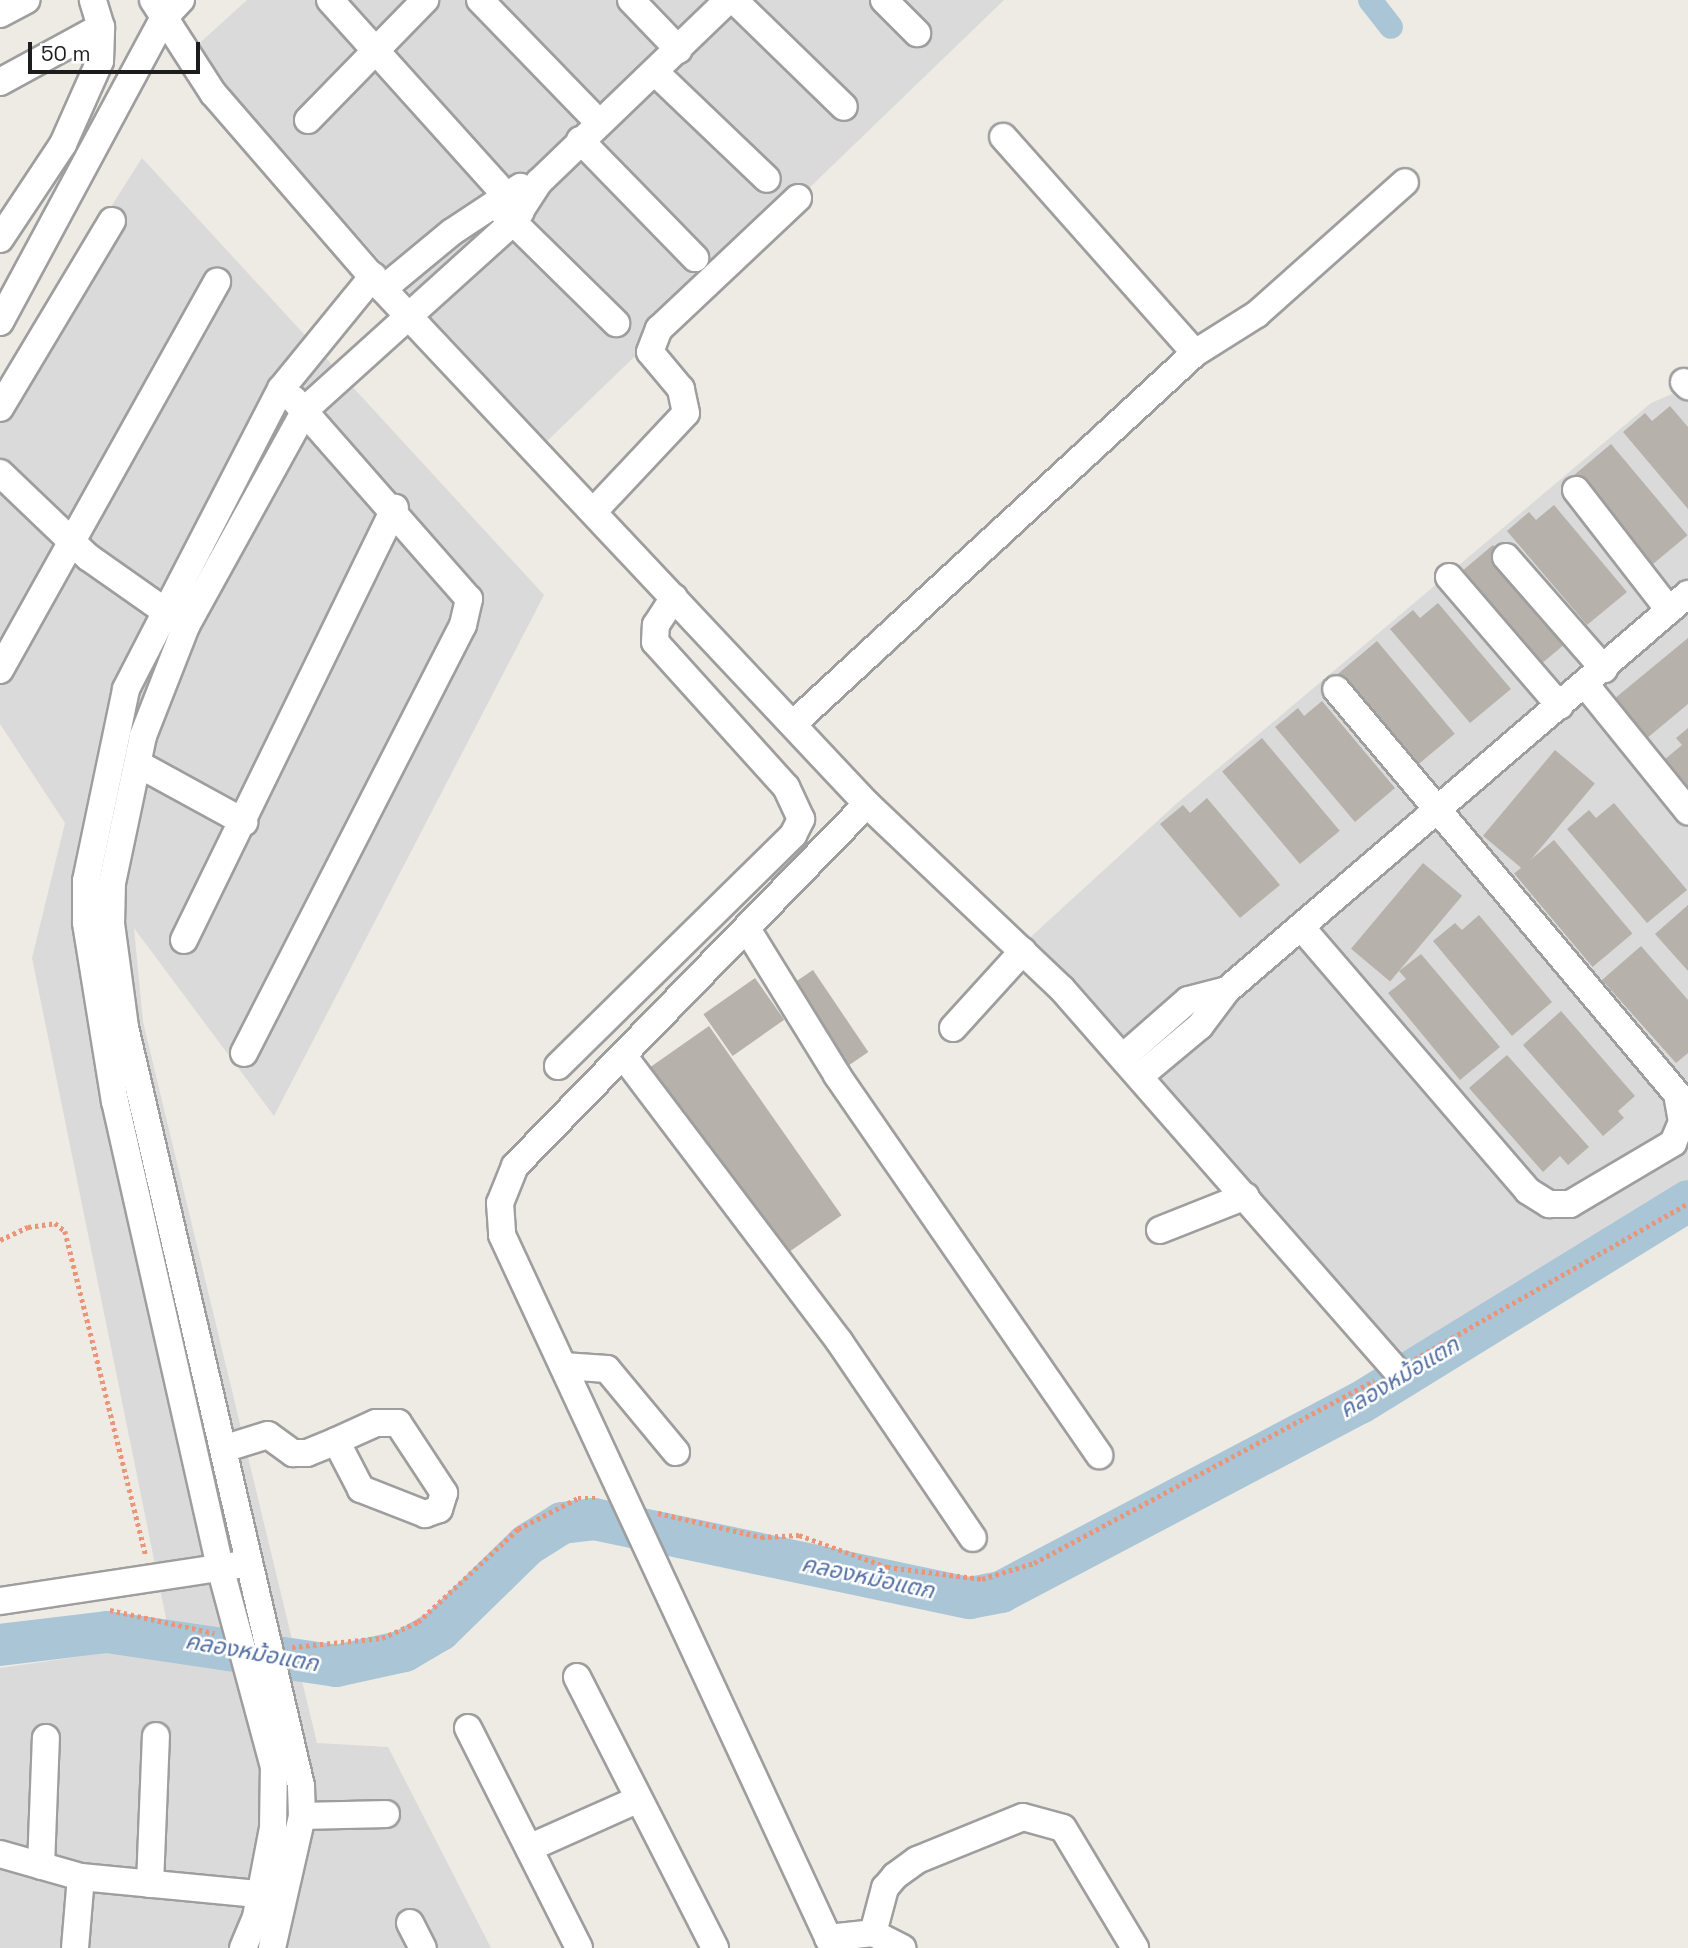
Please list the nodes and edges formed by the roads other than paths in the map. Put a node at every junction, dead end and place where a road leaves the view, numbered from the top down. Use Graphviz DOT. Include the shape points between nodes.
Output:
graph roads {
  1 [pos="26,0"];
  2 [pos="93,0"];
  3 [pos="330,0"];
  4 [pos="425,0"];
  5 [pos="480,0"];
  6 [pos="631,0"];
  7 [pos="731,0"];
  8 [pos="884,0"];
  9 [pos="166,6"];
  10 [pos="0,14"];
  11 [pos="101,27"];
  12 [pos="917,33"];
  13 [pos="375,50"];
  14 [pos="679,50"];
  15 [pos="656,73"];
  16 [pos="0,82"];
  17 [pos="844,107"];
  18 [pos="307,120"];
  19 [pos="590,132"];
  20 [pos="1003,137"];
  21 [pos="766,180"];
  22 [pos="1405,182"];
  23 [pos="798,198"];
  24 [pos="508,207"];
  25 [pos="112,221"];
  26 [pos="0,239"];
  27 [pos="695,258"];
  28 [pos="217,281"];
  29 [pos="378,283"];
  30 [pos="407,314"];
  31 [pos="0,322"];
  32 [pos="616,323"];
  33 [pos="1195,353"];
  34 [pos="281,389"];
  35 [pos="0,408"];
  36 [pos="306,409"];
  37 [pos="0,473"];
  38 [pos="1576,490"];
  39 [pos="396,509"];
  40 [pos="594,511"];
  41 [pos="72,540"];
  42 [pos="1506,557"];
  43 [pos="1449,577"];
  44 [pos="674,597"];
  45 [pos="1679,602"];
  46 [pos="176,619"];
  47 [pos="0,670"];
  48 [pos="1595,677"];
  49 [pos="1336,689"];
  50 [pos="1560,706"];
  51 [pos="793,724"];
  52 [pos="140,765"];
  53 [pos="867,804"];
  54 [pos="1688,811"];
  55 [pos="1436,812"];
  56 [pos="244,822"];
  57 [pos="1301,927"];
  58 [pos="747,929"];
  59 [pos="184,940"];
  60 [pos="1023,951"];
  61 [pos="113,1027"];
  62 [pos="953,1028"];
  63 [pos="244,1053"];
  64 [pos="625,1058"];
  65 [pos="558,1066"];
  66 [pos="1131,1067"];
  67 [pos="1246,1196"];
  68 [pos="1160,1230"];
  69 [pos="180,1268"];
  70 [pos="154,1276"];
  71 [pos="563,1366"];
  72 [pos="1396,1370"];
  73 [pos="336,1441"];
  74 [pos="223,1448"];
  75 [pos="676,1452"];
  76 [pos="1099,1455"];
  77 [pos="973,1538"];
  78 [pos="249,1563"];
  79 [pos="220,1567"];
  80 [pos="0,1601"];
  81 [pos="577,1677"];
  82 [pos="468,1728"];
  83 [pos="156,1736"];
  84 [pos="46,1738"];
  85 [pos="639,1799"];
  86 [pos="386,1814"];
  87 [pos="302,1816"];
  88 [pos="528,1848"];
  89 [pos="0,1854"];
  90 [pos="41,1866"];
  91 [pos="81,1877"];
  92 [pos="150,1884"];
  93 [pos="288,1895"];
  94 [pos="260,1896"];
  95 [pos="410,1923"];
  96 [pos="873,1933"];
  97 [pos="282,1940"];
  98 [pos="831,1943"];
  99 [pos="75,1948"];
  100 [pos="243,1948"];
  101 [pos="423,1948"];
  102 [pos="579,1948"];
  103 [pos="715,1948"];
  104 [pos="902,1948"];
  105 [pos="1135,1948"];
  1 -- 10 [label="street"];
  2 -- 11 [label="street"];
  3 -- 13 [label="street"];
  4 -- 13 [label="street"];
  5 -- 19 [label="street"];
  6 -- 14 [label="street"];
  7 -- 14 [label="street"];
  7 -- 17 [label="street"];
  8 -- 12 [label="street"];
  9 -- 29 [label="street" via="220,103"];
  9 -- 31 [label="street"];
  11 -- 16 [label="street"];
  11 -- 26 [label="street" via="100,61 63,144"];
  13 -- 18 [label="street"];
  13 -- 24 [label="street"];
  14 -- 15 [label="street"];
  15 -- 19 [label="street"];
  15 -- 21 [label="street"];
  19 -- 24 [label="street"];
  19 -- 27 [label="street"];
  20 -- 33 [label="street"];
  22 -- 33 [label="street" via="1256,314"];
  23 -- 40 [label="street" via="659,329 650,352 681,389 686,413"];
  24 -- 29 [label="street"];
  24 -- 30 [label="street"];
  24 -- 32 [label="street"];
  25 -- 35 [label="street"];
  28 -- 41 [label="street"];
  29 -- 30 [label="street"];
  29 -- 34 [label="street"];
  30 -- 36 [label="street"];
  30 -- 40 [label="street"];
  33 -- 51 [label="street"];
  34 -- 36 [label="street"];
  34 -- 46 [label="street"];
  36 -- 39 [label="street"];
  36 -- 46 [label="street"];
  37 -- 41 [label="street"];
  38 -- 45 [label="street"];
  39 -- 56 [label="street"];
  39 -- 63 [label="street" via="461,584 468,611"];
  40 -- 44 [label="street"];
  41 -- 46 [label="street"];
  41 -- 47 [label="street"];
  42 -- 48 [label="street"];
  43 -- 50 [label="street"];
  44 -- 51 [label="street"];
  44 -- 65 [label="street" via="656,625 655,642 786,787 801,819 793,835"];
  45 -- 48 [label="street"];
  46 -- 52 [label="street" via="151,703"];
  46 -- 61 [label="street" via="117,718 86,881"];
  48 -- 50 [label="street"];
  48 -- 54 [label="street"];
  49 -- 55 [label="street"];
  50 -- 55 [label="street"];
  51 -- 53 [label="street"];
  52 -- 56 [label="street"];
  52 -- 61 [label="street" via="112,883"];
  53 -- 58 [label="street"];
  53 -- 60 [label="street"];
  55 -- 57 [label="street"];
  55 -- 57 [label="street" via="1676,1094 1682,1122 1673,1143 1570,1205 1549,1204 1528,1191"];
  56 -- 59 [label="street"];
  57 -- 66 [label="street" via="1227,990 1188,1000"];
  58 -- 64 [label="street"];
  58 -- 76 [label="street" via="837,1075"];
  60 -- 62 [label="street"];
  60 -- 66 [label="street"];
  61 -- 69 [label="street"];
  61 -- 70 [label="street"];
  64 -- 71 [label="street" via="515,1166 500,1203 502,1234"];
  64 -- 77 [label="street" via="839,1341"];
  66 -- 67 [label="street"];
  67 -- 68 [label="street"];
  67 -- 72 [label="street"];
  69 -- 70 [label="street"];
  69 -- 74 [label="street"];
  70 -- 79 [label="street"];
  71 -- 75 [label="street" via="607,1369"];
  71 -- 98 [label="street"];
  73 -- 74 [label="street" via="307,1453 293,1453 268,1435"];
  74 -- 78 [label="street"];
  78 -- 79 [label="street"];
  78 -- 87 [label="street" via="284,1706"];
  79 -- 80 [label="street"];
  79 -- 94 [label="street" via="230,1624 257,1703 277,1796"];
  81 -- 85 [label="street"];
  82 -- 88 [label="street"];
  83 -- 92 [label="street"];
  84 -- 90 [label="street"];
  85 -- 88 [label="street"];
  85 -- 103 [label="street"];
  86 -- 87 [label="street"];
  87 -- 93 [label="street"];
  88 -- 102 [label="street"];
  89 -- 90 [label="street"];
  90 -- 91 [label="street"];
  91 -- 92 [label="street"];
  91 -- 99 [label="street"];
  92 -- 94 [label="street"];
  93 -- 94 [label="street"];
  93 -- 97 [label="street"];
  94 -- 100 [label="street"];
  95 -- 101 [label="street"];
  96 -- 98 [label="street"];
  96 -- 104 [label="street"];
  96 -- 105 [label="street" via="895,1876 917,1860 1023,1816 1063,1828"];
}
